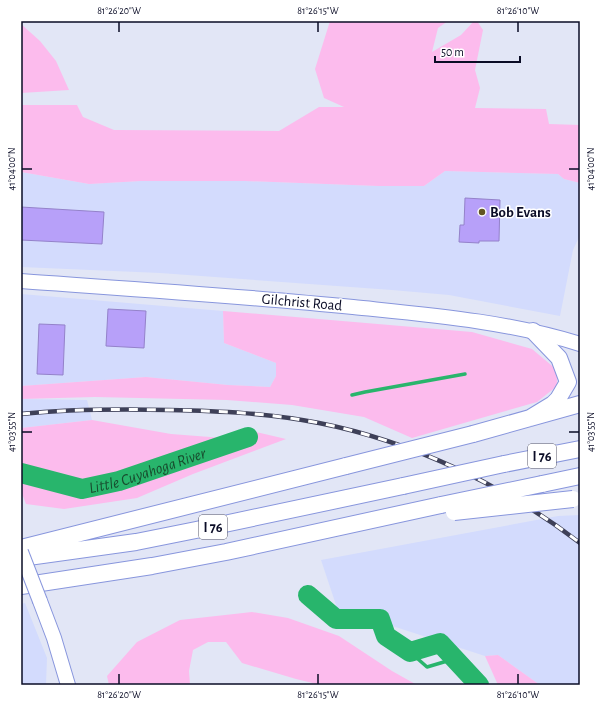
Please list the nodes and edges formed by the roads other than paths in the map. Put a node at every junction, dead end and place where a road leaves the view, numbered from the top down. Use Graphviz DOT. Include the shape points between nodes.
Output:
graph roads {
  1 [pos="21,281"];
  2 [pos="533,331"];
  3 [pos="580,344"];
  4 [pos="580,404"];
  5 [pos="530,418"];
  6 [pos="580,449"];
  7 [pos="580,476"];
  8 [pos="577,499"];
  9 [pos="448,508"];
  10 [pos="21,548"];
  11 [pos="21,552"];
  12 [pos="21,558"];
  13 [pos="21,586"];
  14 [pos="68,685"];
  1 -- 2 [label="main road, Gilchrist Road" via="306,302 455,317"];
  2 -- 3 [label="main road, Gilchrist Road"];
  2 -- 5 [label="highway" via="559,358 568,382 553,404"];
  4 -- 5 [label="highway"];
  5 -- 10 [label="highway, bridge"];
  6 -- 12 [label="highway, I 76, bridge" via="196,530 129,543"];
  7 -- 9 [label="highway, I 76, bridge"];
  8 -- 9 [label="highway, bridge"];
  9 -- 13 [label="highway, I 76" via="382,518 152,566"];
  11 -- 14 [label="main road, bridge" via="54,638"];
}
